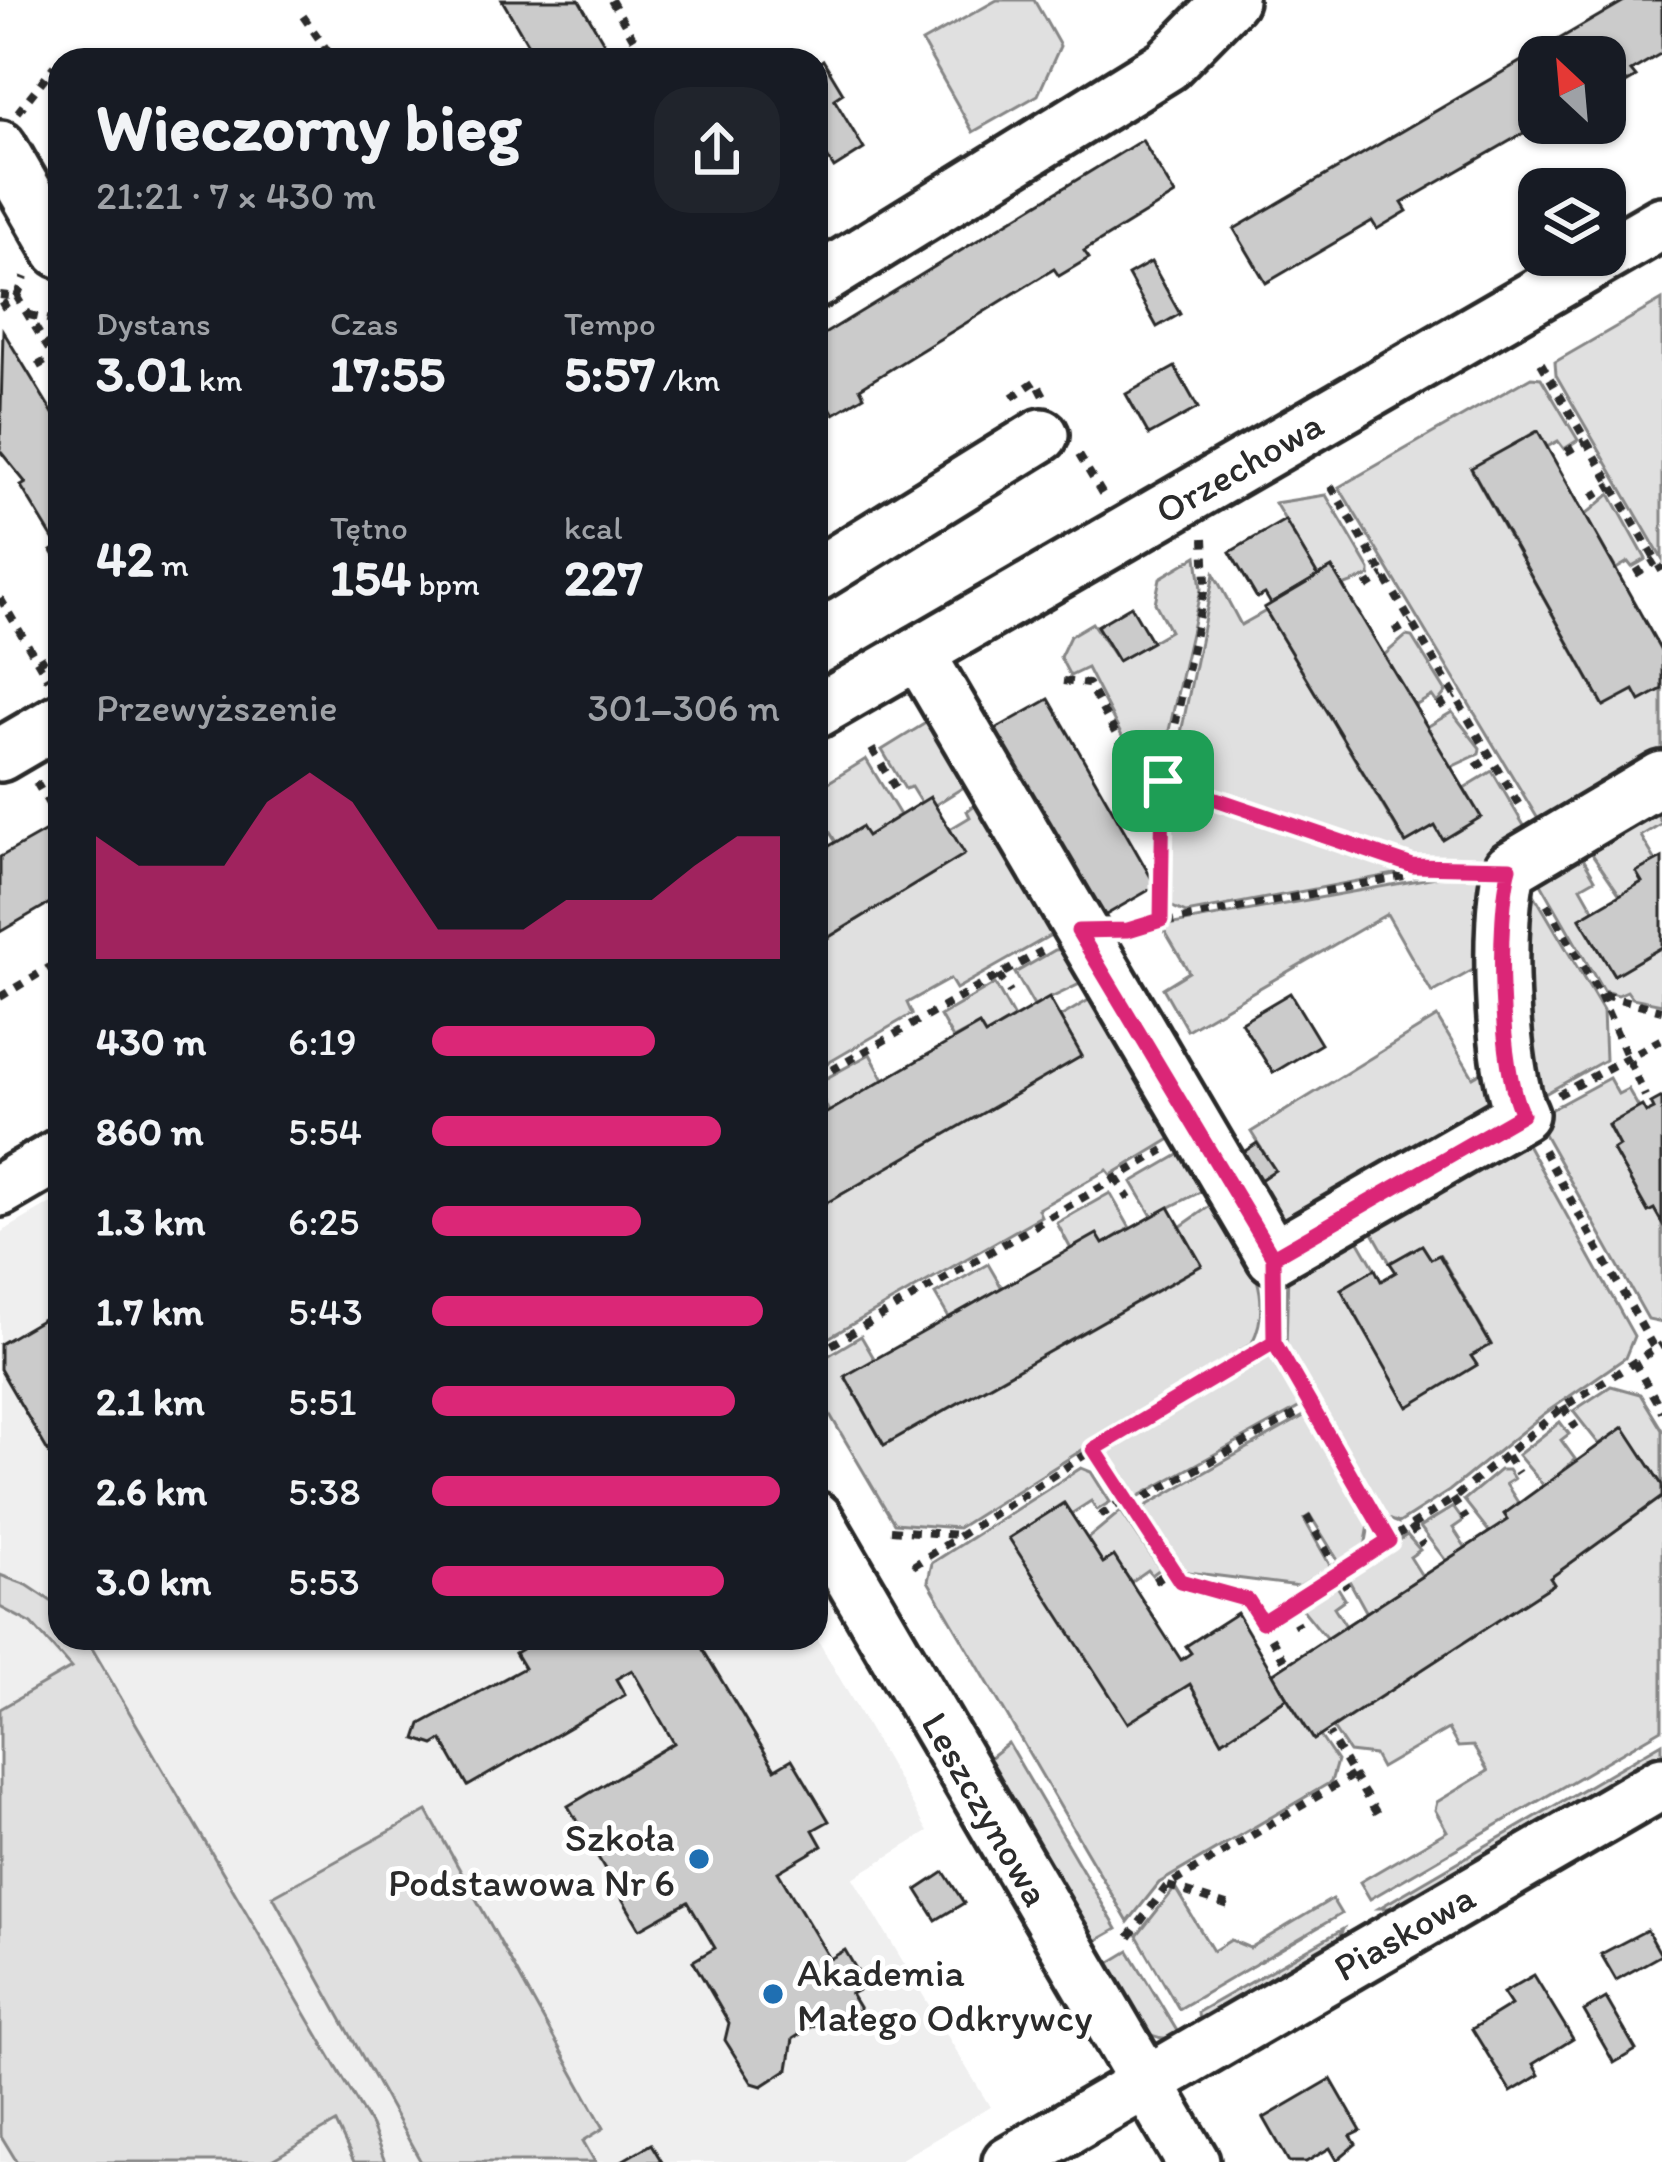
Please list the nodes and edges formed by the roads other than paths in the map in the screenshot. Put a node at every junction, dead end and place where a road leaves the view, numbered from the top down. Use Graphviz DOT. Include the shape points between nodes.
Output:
graph roads {
  1 [pos="1231,0"];
  2 [pos="5,135"];
  3 [pos="1662,223"];
  4 [pos="48,226"];
  5 [pos="828,275"];
  6 [pos="1042,435"];
  7 [pos="828,568"];
  8 [pos="918,653"];
  9 [pos="828,702"];
  10 [pos="48,707"];
  11 [pos="0,755"];
  12 [pos="1662,778"];
  13 [pos="48,1162"];
  14 [pos="0,1190"];
  15 [pos="828,1538"];
  16 [pos="1662,1783"];
  17 [pos="1147,2082"];
  18 [pos="1009,2162"];
  19 [pos="1192,2162"];
  1 -- 5 [label="street" via="1167,64"];
  2 -- 4 [label="street"];
  3 -- 8 [label="street, Orzechowa"];
  6 -- 7 [label="street"];
  8 -- 9 [label="street, Orzechowa"];
  8 -- 12 [label="street" via="1273,1257 1522,1114 1507,1063 1503,910 1526,859"];
  10 -- 11 [label="street"];
  13 -- 14 [label="street"];
  15 -- 17 [label="street, Leszczynowa"];
  16 -- 17 [label="street, Piaskowa"];
  17 -- 18 [label="street, Piaskowa"];
  17 -- 19 [label="street, Leszczynowa"];
}
